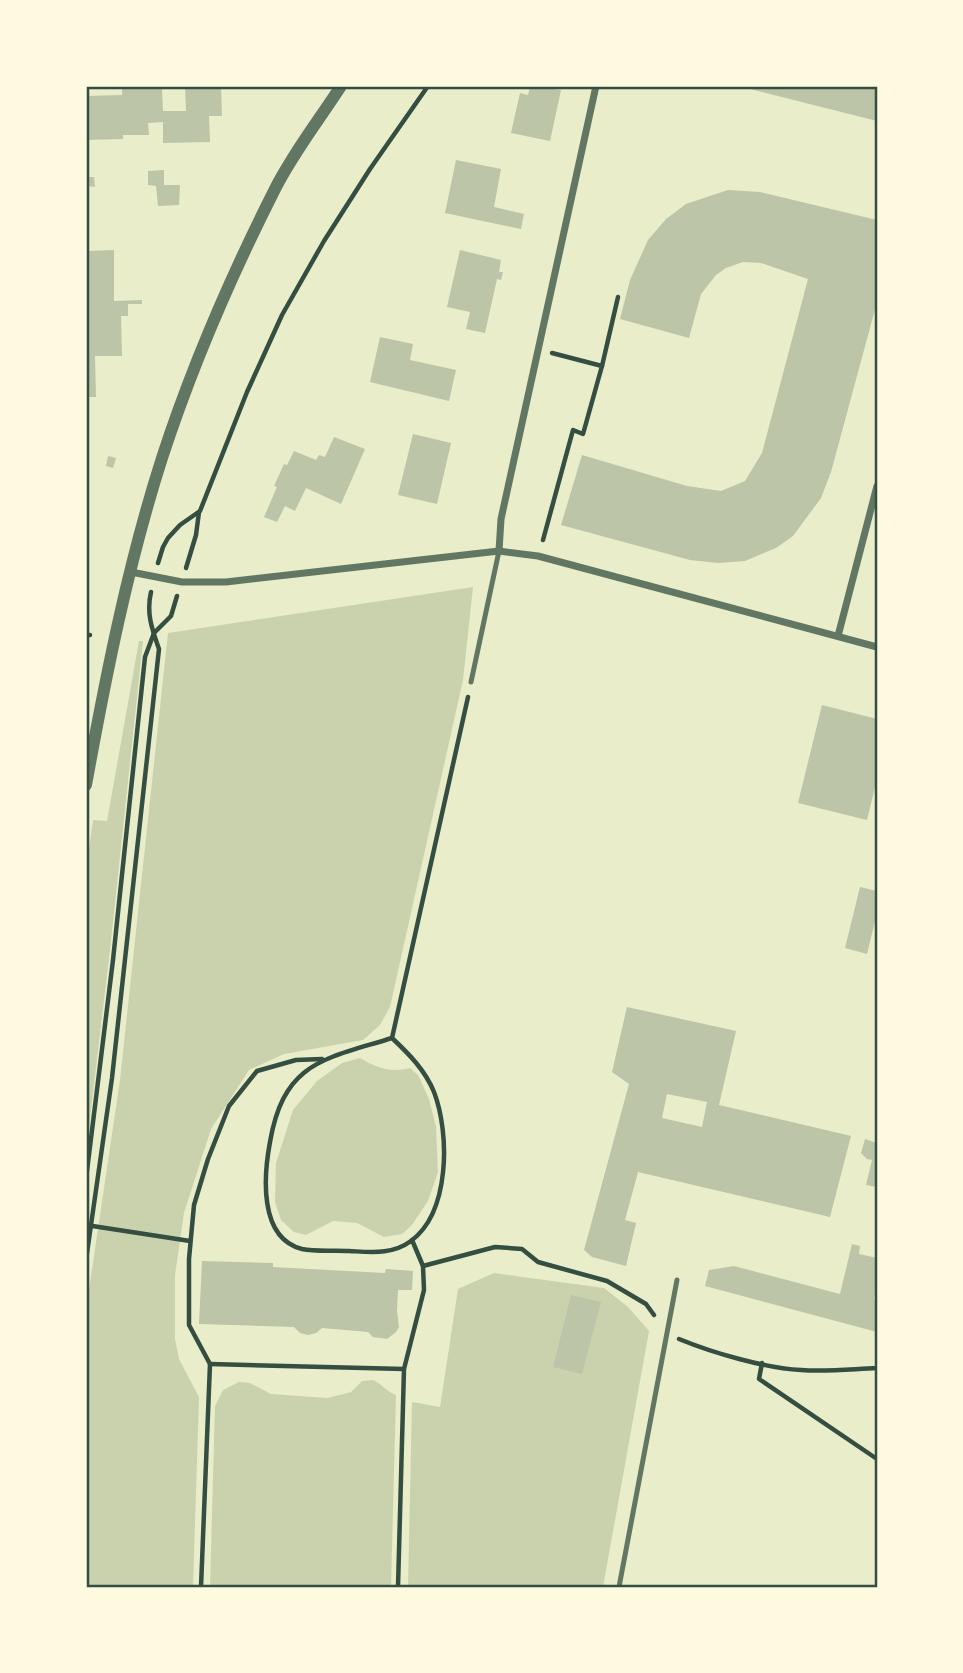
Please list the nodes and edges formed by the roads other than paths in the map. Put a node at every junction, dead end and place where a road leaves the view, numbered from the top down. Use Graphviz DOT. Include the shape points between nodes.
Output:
graph roads {
  1 [pos="341,86"];
  2 [pos="596,86"];
  3 [pos="877,486"];
  4 [pos="499,551"];
  5 [pos="131,572"];
  6 [pos="838,636"];
  7 [pos="877,647"];
  8 [pos="471,682"];
  9 [pos="86,785"];
  10 [pos="677,1280"];
  11 [pos="619,1587"];
  1 -- 5 [label="street" via="276,186 206,336 162,459"];
  2 -- 4 [label="street" via="501,519"];
  3 -- 6 [label="street"];
  4 -- 5 [label="street" via="226,582 181,582"];
  4 -- 6 [label="street" via="538,556"];
  4 -- 8 [label="lane"];
  5 -- 9 [label="street"];
  6 -- 7 [label="street"];
  10 -- 11 [label="lane"];
}
